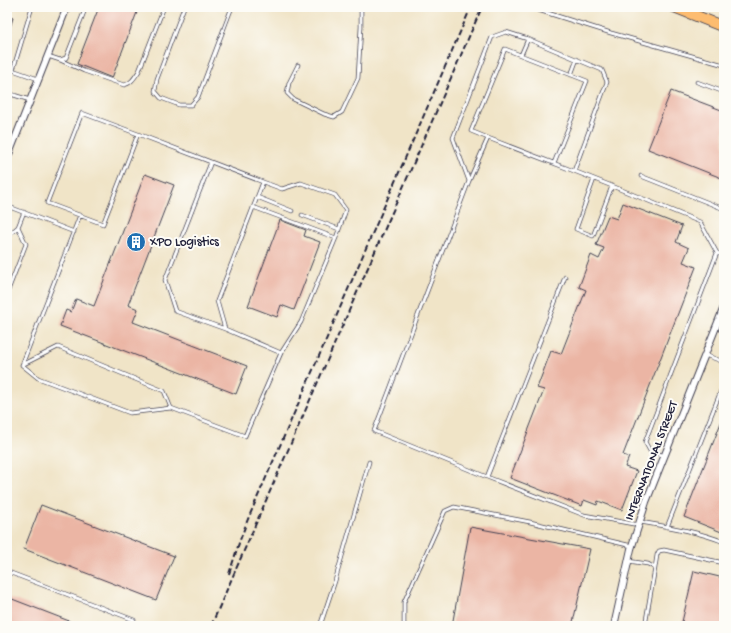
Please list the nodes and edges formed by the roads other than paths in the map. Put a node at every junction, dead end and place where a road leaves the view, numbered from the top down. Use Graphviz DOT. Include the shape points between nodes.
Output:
graph roads {
  1 [pos="32,7"];
  2 [pos="67,7"];
  3 [pos="86,7"];
  4 [pos="164,7"];
  5 [pos="184,7"];
  6 [pos="232,7"];
  7 [pos="361,7"];
  8 [pos="539,7"];
  9 [pos="674,7"];
  10 [pos="724,27"];
  11 [pos="528,39"];
  12 [pos="521,55"];
  13 [pos="48,56"];
  14 [pos="577,59"];
  15 [pos="60,60"];
  16 [pos="298,64"];
  17 [pos="724,65"];
  18 [pos="7,68"];
  19 [pos="13,70"];
  20 [pos="571,75"];
  21 [pos="38,80"];
  22 [pos="697,82"];
  23 [pos="724,92"];
  24 [pos="7,93"];
  25 [pos="30,100"];
  26 [pos="138,134"];
  27 [pos="488,138"];
  28 [pos="7,158"];
  29 [pos="211,162"];
  30 [pos="554,163"];
  31 [pos="574,171"];
  32 [pos="640,176"];
  33 [pos="594,179"];
  34 [pos="470,181"];
  35 [pos="263,182"];
  36 [pos="612,186"];
  37 [pos="257,198"];
  38 [pos="7,206"];
  39 [pos="253,207"];
  40 [pos="724,209"];
  41 [pos="292,211"];
  42 [pos="24,212"];
  43 [pos="80,215"];
  44 [pos="302,215"];
  45 [pos="18,227"];
  46 [pos="339,229"];
  47 [pos="74,232"];
  48 [pos="336,238"];
  49 [pos="7,243"];
  50 [pos="717,253"];
  51 [pos="724,256"];
  52 [pos="565,277"];
  53 [pos="7,293"];
  54 [pos="724,308"];
  55 [pos="225,329"];
  56 [pos="281,353"];
  57 [pos="705,355"];
  58 [pos="724,362"];
  59 [pos="22,365"];
  60 [pos="724,383"];
  61 [pos="171,408"];
  62 [pos="665,456"];
  63 [pos="370,462"];
  64 [pos="487,477"];
  65 [pos="639,523"];
  66 [pos="667,527"];
  67 [pos="724,542"];
  68 [pos="632,546"];
  69 [pos="628,561"];
  70 [pos="724,563"];
  71 [pos="655,568"];
  72 [pos="7,572"];
  73 [pos="134,620"];
  74 [pos="320,626"];
  75 [pos="404,626"];
  76 [pos="614,626"];
  77 [pos="645,626"];
  1 -- 19 [label="lane"];
  2 -- 13 [label="street"];
  3 -- 15 [label="lane" via="68,56"];
  4 -- 15 [label="lane" via="139,71 126,85"];
  5 -- 6 [label="lane" via="157,79 155,91 161,98 179,105 191,105 198,97"];
  7 -- 16 [label="lane" via="358,78 342,112 334,117 293,99 287,92"];
  8 -- 17 [label="lane" via="538,10 611,33"];
  9 -- 10 [label="main road"];
  11 -- 12 [label="lane"];
  11 -- 14 [label="lane"];
  11 -- 34 [label="lane" via="506,32 492,38 453,138"];
  12 -- 20 [label="lane"];
  12 -- 27 [label="lane" via="505,49 471,131"];
  13 -- 15 [label="lane"];
  13 -- 21 [label="street"];
  14 -- 20 [label="lane"];
  14 -- 31 [label="lane" via="602,70 607,82"];
  18 -- 19 [label="lane"];
  19 -- 21 [label="lane"];
  20 -- 30 [label="lane" via="588,81"];
  21 -- 25 [label="street"];
  22 -- 23 [label="lane"];
  24 -- 25 [label="lane"];
  25 -- 28 [label="street"];
  26 -- 29 [label="lane"];
  26 -- 43 [label="lane" via="103,224"];
  26 -- 43 [label="lane" via="82,113 47,203"];
  27 -- 30 [label="lane"];
  27 -- 34 [label="lane"];
  29 -- 35 [label="lane"];
  29 -- 55 [label="lane" via="166,280 175,310"];
  30 -- 31 [label="lane"];
  31 -- 33 [label="lane"];
  32 -- 40 [label="lane"];
  33 -- 36 [label="lane"];
  33 -- 36 [label="lane" via="576,230 592,236"];
  34 -- 64 [label="lane" via="374,431"];
  35 -- 37 [label="lane"];
  35 -- 46 [label="lane" via="282,189 301,182 335,195 346,210"];
  36 -- 50 [label="lane" via="700,222"];
  37 -- 39 [label="lane"];
  37 -- 41 [label="lane"];
  38 -- 42 [label="lane"];
  39 -- 48 [label="lane"];
  39 -- 55 [label="lane" via="216,301"];
  42 -- 45 [label="lane"];
  42 -- 47 [label="lane"];
  43 -- 47 [label="lane"];
  44 -- 46 [label="lane"];
  45 -- 49 [label="lane" via="11,233"];
  45 -- 53 [label="lane" via="26,244"];
  46 -- 48 [label="lane"];
  47 -- 59 [label="lane"];
  48 -- 56 [label="lane" via="301,322"];
  50 -- 51 [label="lane"];
  50 -- 62 [label="lane" via="645,442 650,451"];
  52 -- 64 [label="lane"];
  54 -- 57 [label="street, INTERNATIONAL STREET"];
  55 -- 56 [label="lane"];
  56 -- 61 [label="lane" via="245,436"];
  57 -- 58 [label="lane"];
  57 -- 62 [label="street, INTERNATIONAL STREET"];
  59 -- 61 [label="lane" via="38,378 130,413"];
  59 -- 61 [label="lane" via="58,347 164,391"];
  60 -- 66 [label="lane"];
  62 -- 65 [label="street, INTERNATIONAL STREET"];
  63 -- 74 [label="lane"];
  64 -- 65 [label="lane" via="584,514"];
  65 -- 66 [label="lane"];
  65 -- 68 [label="street, INTERNATIONAL STREET"];
  66 -- 67 [label="lane"];
  68 -- 69 [label="street, INTERNATIONAL STREET"];
  68 -- 75 [label="lane" via="454,506 445,511 404,602"];
  69 -- 71 [label="lane" via="648,564"];
  69 -- 76 [label="street, INTERNATIONAL STREET"];
  70 -- 71 [label="lane" via="659,550"];
  71 -- 77 [label="lane"];
  72 -- 73 [label="lane"];
}
